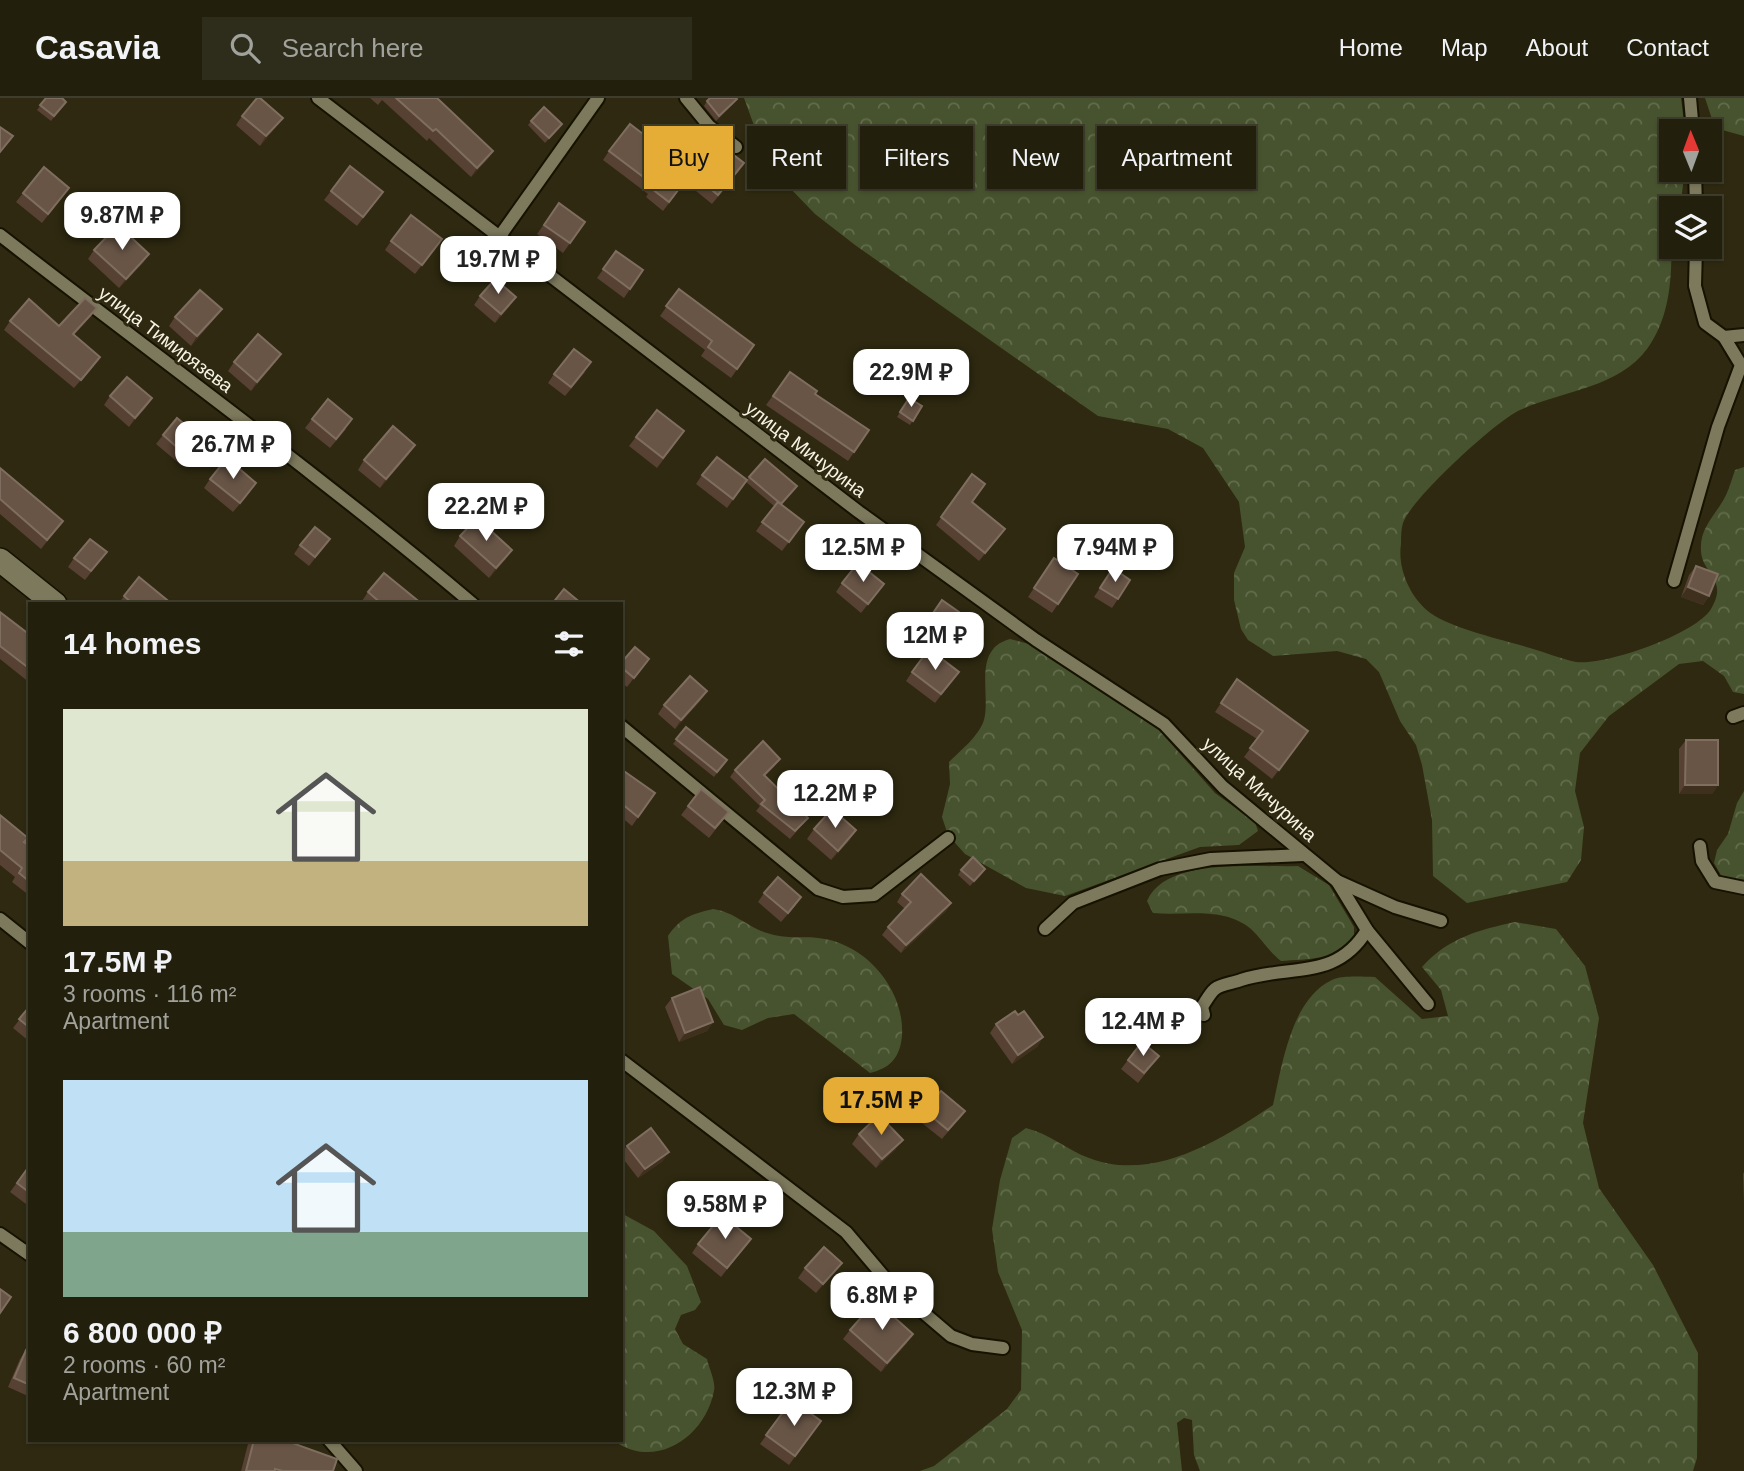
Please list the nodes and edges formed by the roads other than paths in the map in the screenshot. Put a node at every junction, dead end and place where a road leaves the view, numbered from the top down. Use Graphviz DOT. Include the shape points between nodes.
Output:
graph roads {
  1 [pos="318,98"];
  2 [pos="598,98"];
  3 [pos="686,98"];
  4 [pos="1690,98"];
  5 [pos="1692,119"];
  6 [pos="736,147"];
  7 [pos="0,235"];
  8 [pos="500,236"];
  9 [pos="1696,259"];
  10 [pos="1744,335"];
  11 [pos="1724,337"];
  12 [pos="0,559"];
  13 [pos="1675,581"];
  14 [pos="53,602"];
  15 [pos="471,602"];
  16 [pos="623,728"];
  17 [pos="948,838"];
  18 [pos="1700,846"];
  19 [pos="1303,855"];
  20 [pos="1337,881"];
  21 [pos="1744,888"];
  22 [pos="0,919"];
  23 [pos="1441,921"];
  24 [pos="1045,929"];
  25 [pos="1367,930"];
  26 [pos="28,941"];
  27 [pos="1427,1004"];
  28 [pos="1204,1015"];
  29 [pos="623,1062"];
  30 [pos="0,1234"];
  31 [pos="28,1254"];
  32 [pos="1003,1348"];
  33 [pos="331,1442"];
  34 [pos="356,1471"];
  1 -- 8 [label="lane, улица Мичурина"];
  2 -- 8 [label="lane"];
  3 -- 6 [label="lane" via="709,126"];
  4 -- 5 [label="lane"];
  7 -- 15 [label="lane, улица Тимирязева" via="286,452"];
  8 -- 19 [label="lane, улица Мичурина" via="859,512 1036,640 1164,724 1223,787"];
  9 -- 11 [label="lane" via="1695,286 1706,323"];
  10 -- 11 [label="lane"];
  11 -- 13 [label="lane" via="1741,365 1718,427"];
  12 -- 14 [label="street"];
  16 -- 17 [label="lane" via="818,889 843,897 874,895"];
  18 -- 21 [label="lane" via="1702,861 1715,882"];
  19 -- 20 [label="lane, улица Мичурина"];
  19 -- 24 [label="lane" via="1211,859 1160,869 1073,903"];
  20 -- 23 [label="lane"];
  20 -- 25 [label="lane"];
  22 -- 26 [label="lane"];
  25 -- 27 [label="lane"];
  25 -- 28 [label="lane" via="1345,958 1216,988 1202,1007"];
  29 -- 32 [label="lane" via="846,1232 891,1285 951,1336 972,1345"];
  30 -- 31 [label="lane"];
  33 -- 34 [label="lane"];
}
